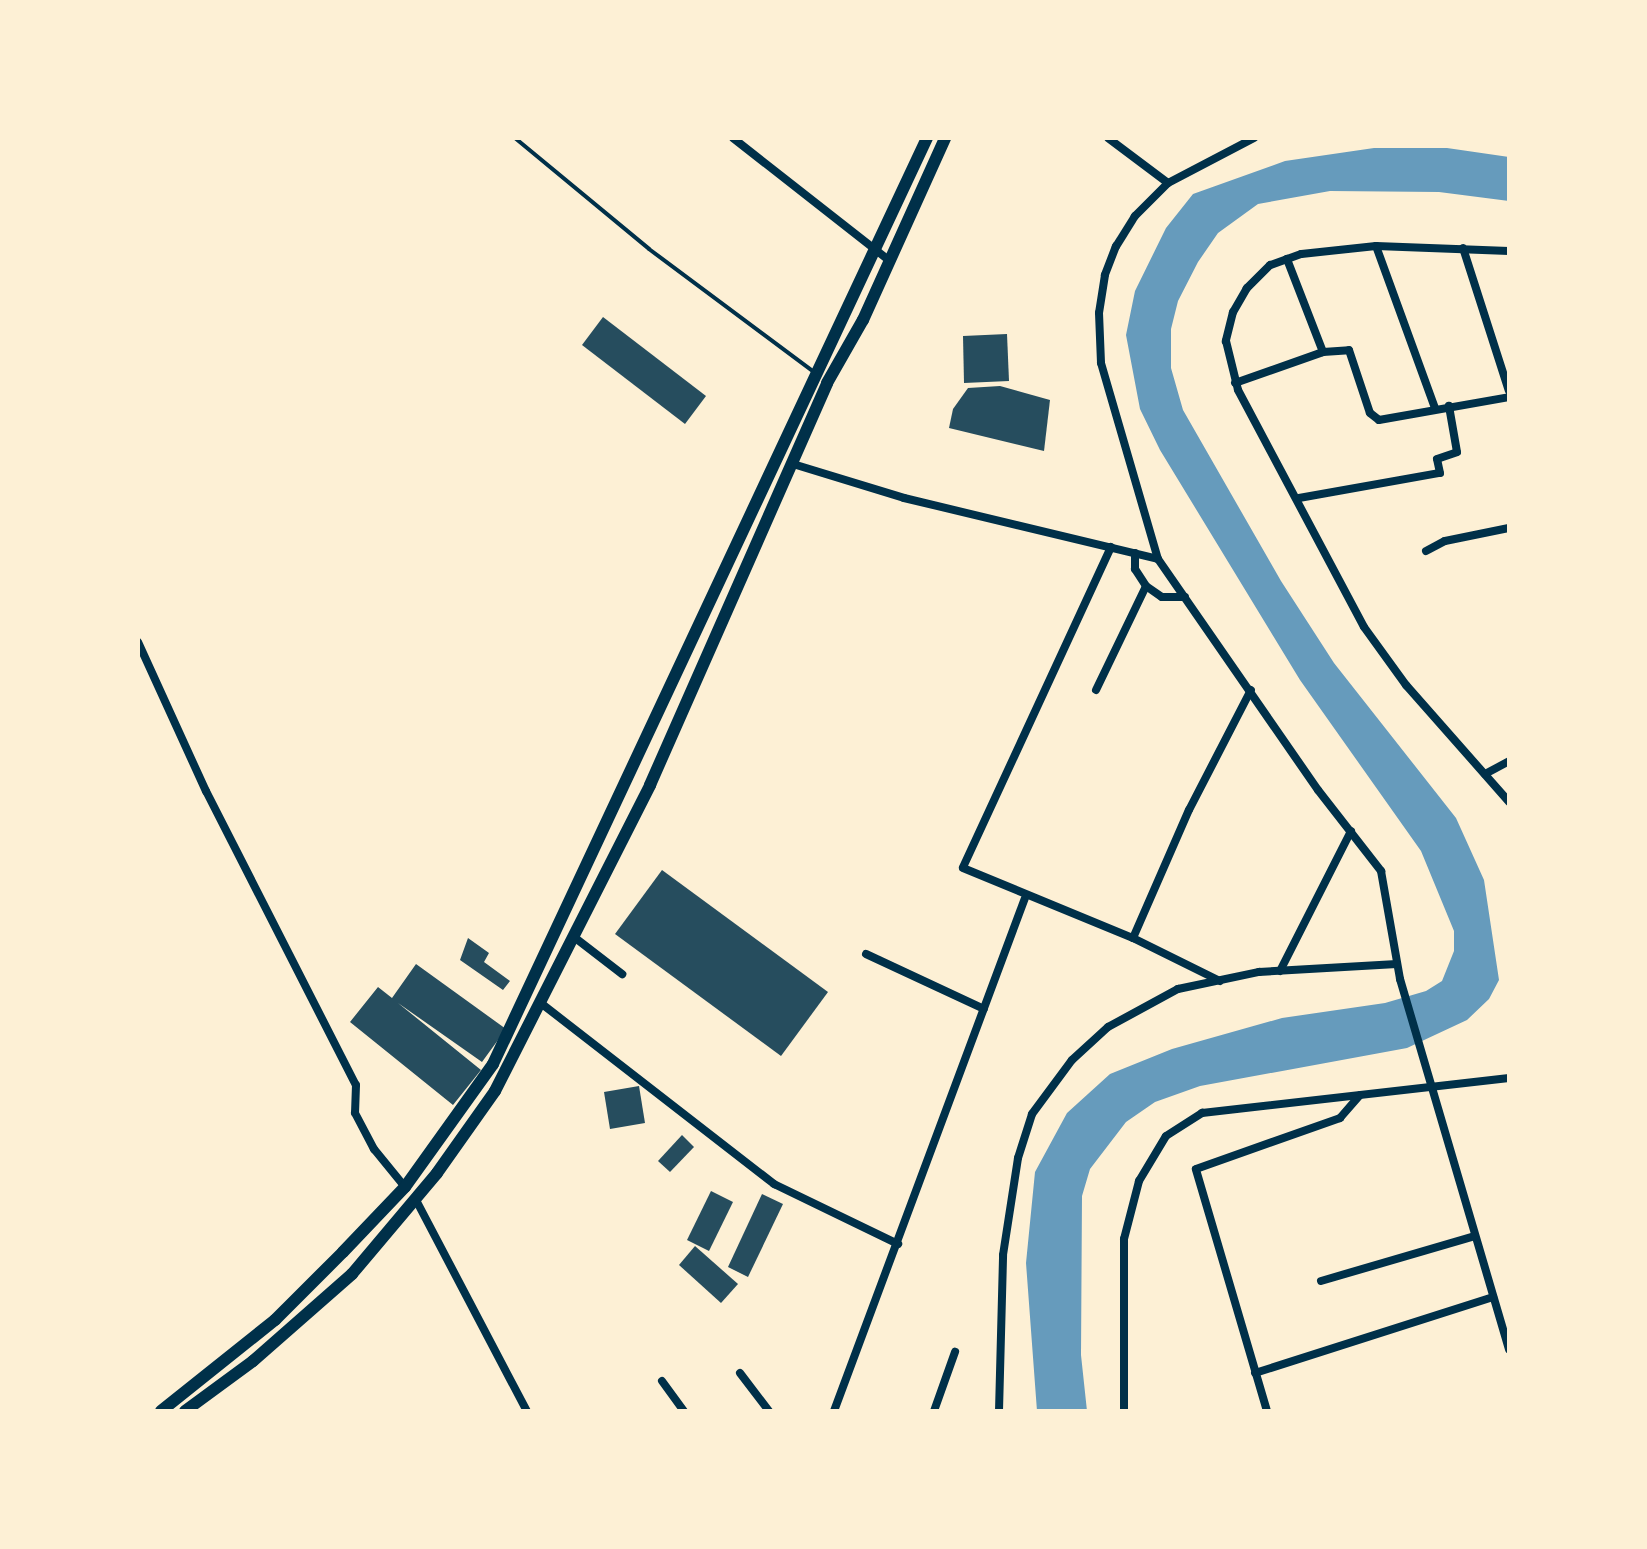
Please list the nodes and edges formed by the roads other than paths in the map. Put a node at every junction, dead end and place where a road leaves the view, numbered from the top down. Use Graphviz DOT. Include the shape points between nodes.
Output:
graph roads {
  1 [pos="515,138"];
  2 [pos="733,138"];
  3 [pos="927,138"];
  4 [pos="945,138"];
  5 [pos="1108,138"];
  6 [pos="1254,138"];
  7 [pos="1168,183"];
  8 [pos="1376,246"];
  9 [pos="1463,248"];
  10 [pos="876,250"];
  11 [pos="1509,251"];
  12 [pos="1287,259"];
  13 [pos="890,261"];
  14 [pos="1323,352"];
  15 [pos="814,372"];
  16 [pos="1235,383"];
  17 [pos="1509,394"];
  18 [pos="1449,406"];
  19 [pos="1435,408"];
  20 [pos="793,464"];
  21 [pos="1299,498"];
  22 [pos="1509,528"];
  23 [pos="1111,547"];
  24 [pos="1426,551"];
  25 [pos="1135,553"];
  26 [pos="1158,559"];
  27 [pos="1146,586"];
  28 [pos="1185,597"];
  29 [pos="138,642"];
  30 [pos="1096,690"];
  31 [pos="1251,690"];
  32 [pos="1509,761"];
  33 [pos="1485,774"];
  34 [pos="1509,802"];
  35 [pos="1351,831"];
  36 [pos="1025,898"];
  37 [pos="574,937"];
  38 [pos="1133,938"];
  39 [pos="866,954"];
  40 [pos="1397,964"];
  41 [pos="1280,971"];
  42 [pos="622,974"];
  43 [pos="1220,981"];
  44 [pos="542,1004"];
  45 [pos="984,1009"];
  46 [pos="1509,1078"];
  47 [pos="1434,1088"];
  48 [pos="1360,1095"];
  49 [pos="405,1187"];
  50 [pos="416,1200"];
  51 [pos="1475,1236"];
  52 [pos="898,1244"];
  53 [pos="1321,1281"];
  54 [pos="1493,1297"];
  55 [pos="1509,1348"];
  56 [pos="955,1352"];
  57 [pos="740,1373"];
  58 [pos="1255,1373"];
  59 [pos="662,1381"];
  60 [pos="161,1411"];
  61 [pos="185,1411"];
  62 [pos="527,1411"];
  63 [pos="684,1411"];
  64 [pos="769,1411"];
  65 [pos="834,1411"];
  66 [pos="934,1411"];
  67 [pos="999,1411"];
  68 [pos="1124,1411"];
  69 [pos="1267,1411"];
  1 -- 15 [label="lane" via="649,249"];
  2 -- 10 [label="street"];
  3 -- 10 [label="highway"];
  4 -- 13 [label="highway"];
  5 -- 7 [label="street"];
  6 -- 7 [label="street"];
  7 -- 26 [label="street" via="1135,216 1116,246 1099,313 1101,363 1113,414"];
  8 -- 9 [label="street"];
  8 -- 12 [label="street"];
  8 -- 19 [label="street"];
  9 -- 11 [label="street"];
  9 -- 17 [label="street"];
  10 -- 13 [label="street"];
  10 -- 15 [label="highway"];
  12 -- 14 [label="street"];
  12 -- 16 [label="street" via="1270,265 1233,312 1226,341"];
  13 -- 20 [label="highway" via="827,383"];
  14 -- 16 [label="street"];
  14 -- 19 [label="street" via="1349,350 1374,418"];
  15 -- 49 [label="highway" via="493,1064"];
  16 -- 21 [label="street"];
  17 -- 18 [label="street"];
  18 -- 19 [label="street"];
  18 -- 21 [label="street" via="1457,452 1437,459 1440,473"];
  20 -- 23 [label="street" via="904,498"];
  20 -- 37 [label="highway" via="650,785"];
  21 -- 33 [label="street" via="1364,627"];
  22 -- 24 [label="street" via="1445,541"];
  23 -- 25 [label="street"];
  23 -- 36 [label="street" via="963,868"];
  25 -- 26 [label="street"];
  25 -- 27 [label="street" via="1135,569"];
  26 -- 28 [label="street"];
  27 -- 28 [label="street" via="1162,597"];
  27 -- 30 [label="street"];
  28 -- 31 [label="street"];
  29 -- 49 [label="street" via="206,791 356,1085 355,1113 374,1149"];
  31 -- 35 [label="street"];
  31 -- 38 [label="street" via="1189,810"];
  32 -- 33 [label="street"];
  33 -- 34 [label="street"];
  35 -- 40 [label="street" via="1375,860 1386,884"];
  35 -- 41 [label="street"];
  36 -- 38 [label="street"];
  36 -- 45 [label="street"];
  37 -- 42 [label="street"];
  37 -- 44 [label="highway"];
  38 -- 43 [label="street"];
  39 -- 45 [label="street"];
  40 -- 41 [label="street"];
  40 -- 47 [label="street"];
  41 -- 43 [label="street"];
  43 -- 67 [label="street" via="1178,989 1108,1027 1072,1060 1032,1114 1018,1158 1003,1255"];
  44 -- 50 [label="highway" via="495,1091"];
  44 -- 52 [label="street" via="774,1184"];
  45 -- 52 [label="street"];
  46 -- 47 [label="street"];
  47 -- 48 [label="street"];
  47 -- 51 [label="street"];
  48 -- 58 [label="street" via="1340,1118 1196,1169"];
  48 -- 68 [label="street" via="1202,1113 1166,1136 1139,1181 1124,1239"];
  49 -- 60 [label="highway" via="275,1320"];
  50 -- 61 [label="highway" via="352,1274 253,1361"];
  50 -- 62 [label="street"];
  51 -- 53 [label="street"];
  51 -- 54 [label="street"];
  52 -- 65 [label="street"];
  54 -- 55 [label="street"];
  54 -- 58 [label="street"];
  56 -- 66 [label="street"];
  57 -- 64 [label="street"];
  58 -- 69 [label="street"];
  59 -- 63 [label="street"];
}
